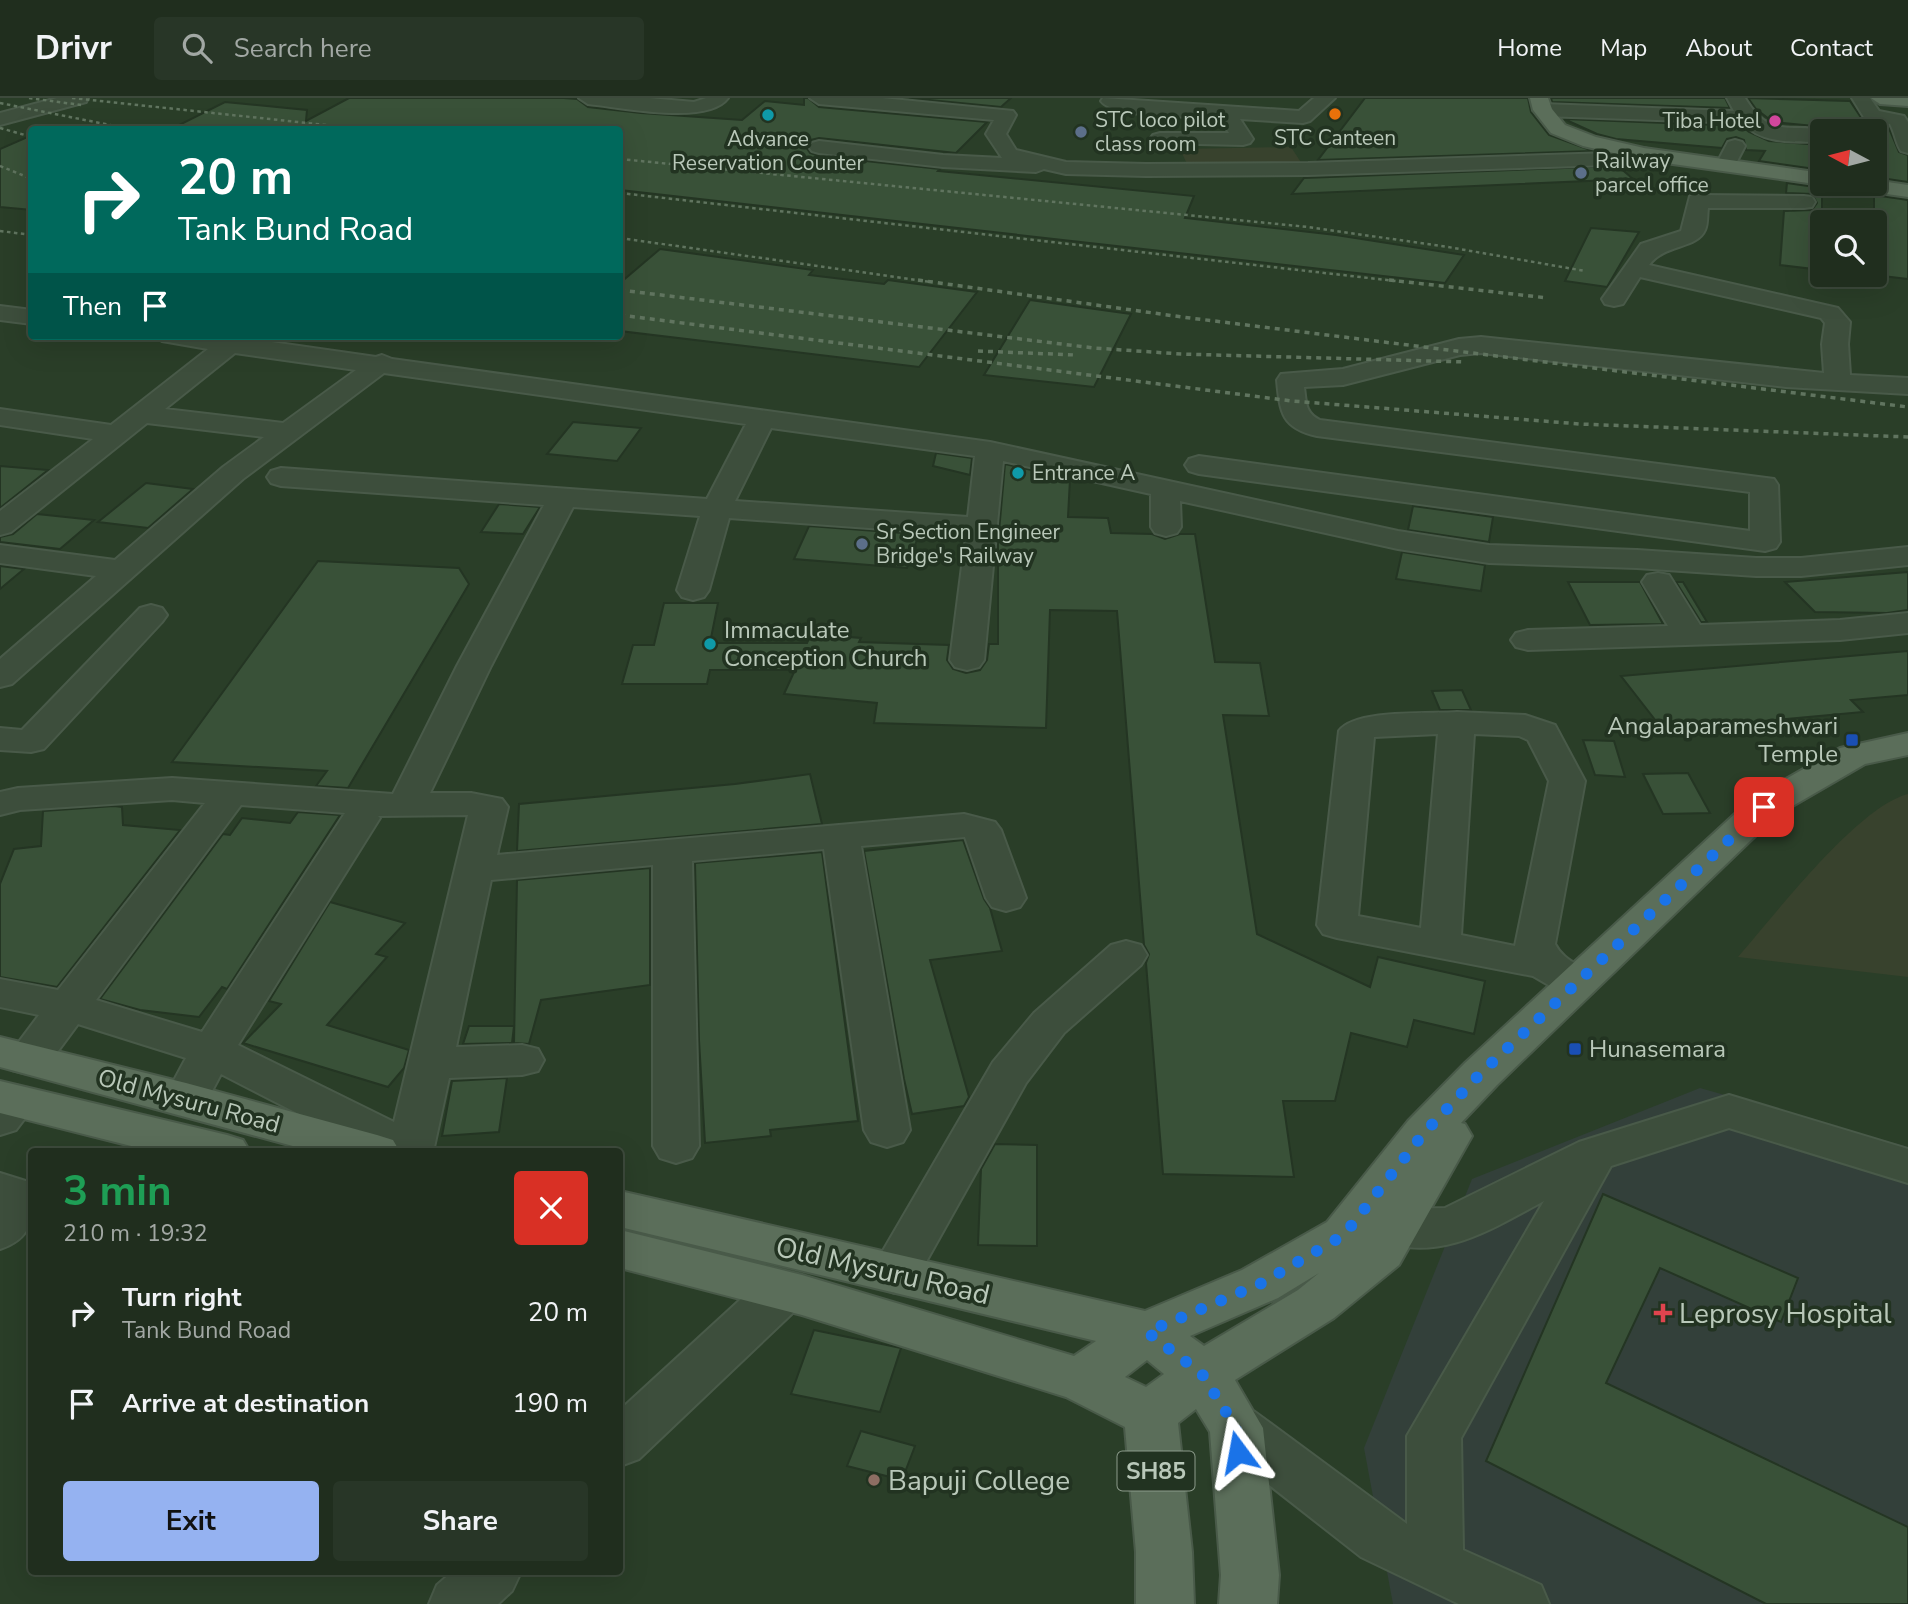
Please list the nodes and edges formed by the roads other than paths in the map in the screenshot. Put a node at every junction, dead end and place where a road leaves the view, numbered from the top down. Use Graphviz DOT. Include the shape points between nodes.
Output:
graph roads {
  1 [pos="79,98"];
  2 [pos="588,98"];
  3 [pos="719,98"];
  4 [pos="819,98"];
  5 [pos="1326,98"];
  6 [pos="1736,98"];
  7 [pos="1861,98"];
  8 [pos="1880,98"];
  9 [pos="1908,100"];
  10 [pos="1110,101"];
  11 [pos="1175,104"];
  12 [pos="1541,104"];
  13 [pos="1228,105"];
  14 [pos="1746,117"];
  15 [pos="0,119"];
  16 [pos="1810,136"];
  17 [pos="1160,139"];
  18 [pos="1907,144"];
  19 [pos="819,147"];
  20 [pos="1887,147"];
  21 [pos="1644,154"];
  22 [pos="1066,168"];
  23 [pos="1146,170"];
  24 [pos="1780,173"];
  25 [pos="1810,177"];
  26 [pos="1887,188"];
  27 [pos="1908,191"];
  28 [pos="1774,201"];
  29 [pos="1804,201"];
  30 [pos="1634,269"];
  31 [pos="1614,299"];
  32 [pos="0,313"];
  33 [pos="28,316"];
  34 [pos="200,340"];
  35 [pos="230,344"];
  36 [pos="382,363"];
  37 [pos="1840,383"];
  38 [pos="1908,386"];
  39 [pos="142,414"];
  40 [pos="0,417"];
  41 [pos="763,417"];
  42 [pos="288,432"];
  43 [pos="117,434"];
  44 [pos="990,450"];
  45 [pos="1199,465"];
  46 [pos="281,477"];
  47 [pos="1165,488"];
  48 [pos="563,497"];
  49 [pos="717,508"];
  50 [pos="0,526"];
  51 [pos="982,527"];
  52 [pos="1166,527"];
  53 [pos="0,554"];
  54 [pos="1908,556"];
  55 [pos="121,570"];
  56 [pos="1658,582"];
  57 [pos="693,590"];
  58 [pos="151,615"];
  59 [pos="1908,623"];
  60 [pos="1691,636"];
  61 [pos="1528,640"];
  62 [pos="967,660"];
  63 [pos="0,677"];
  64 [pos="1457,723"];
  65 [pos="0,739"];
  66 [pos="1908,744"];
  67 [pos="1908,756"];
  68 [pos="9,801"];
  69 [pos="223,804"];
  70 [pos="406,804"];
  71 [pos="361,818"];
  72 [pos="0,832"];
  73 [pos="841,838"];
  74 [pos="672,852"];
  75 [pos="474,869"];
  76 [pos="1006,898"];
  77 [pos="1440,944"];
  78 [pos="1126,955"];
  79 [pos="1561,974"];
  80 [pos="0,993"];
  81 [pos="69,1006"];
  82 [pos="212,1051"];
  83 [pos="14,1056"];
  84 [pos="522,1060"];
  85 [pos="430,1063"];
  86 [pos="186,1099"];
  87 [pos="5,1105"];
  88 [pos="887,1130"];
  89 [pos="676,1146"];
  90 [pos="208,1148"];
  91 [pos="387,1148"];
  92 [pos="393,1148"];
  93 [pos="400,1148"];
  94 [pos="1594,1154"];
  95 [pos="1908,1166"];
  96 [pos="0,1191"];
  97 [pos="623,1210"];
  98 [pos="1395,1228"];
  99 [pos="0,1230"];
  100 [pos="623,1250"];
  101 [pos="895,1273"];
  102 [pos="783,1291"];
  103 [pos="1147,1332"];
  104 [pos="1202,1374"];
  105 [pos="1081,1380"];
  106 [pos="1150,1414"];
  107 [pos="1236,1428"];
  108 [pos="623,1440"];
  109 [pos="1435,1564"];
  110 [pos="489,1575"];
  111 [pos="458,1604"];
  112 [pos="1165,1604"];
  113 [pos="1248,1604"];
  114 [pos="1520,1604"];
  1 -- 15 [label="street"];
  2 -- 3 [label="street" via="694,108"];
  4 -- 22 [label="street" via="1006,114 996,134 1009,154"];
  5 -- 13 [label="street" via="1303,117"];
  6 -- 14 [label="street"];
  7 -- 18 [label="street" via="1872,114 1897,120"];
  8 -- 9 [label="main road"];
  10 -- 11 [label="street" via="1121,106"];
  11 -- 13 [label="street"];
  11 -- 17 [label="street"];
  12 -- 14 [label="street"];
  12 -- 21 [label="main road" via="1558,128 1568,133"];
  13 -- 17 [label="street" via="1243,139"];
  14 -- 16 [label="street" via="1771,134"];
  17 -- 23 [label="street"];
  18 -- 20 [label="street"];
  19 -- 22 [label="street"];
  21 -- 23 [label="street" via="1307,169"];
  21 -- 24 [label="main road" via="1731,156"];
  22 -- 23 [label="street"];
  24 -- 25 [label="main road"];
  24 -- 28 [label="street"];
  26 -- 27 [label="main road"];
  28 -- 29 [label="street"];
  28 -- 30 [label="street" via="1698,201 1689,236 1649,249"];
  30 -- 31 [label="street"];
  30 -- 37 [label="street" via="1829,313 1838,322 1835,345"];
  32 -- 33 [label="street"];
  34 -- 35 [label="street"];
  35 -- 36 [label="street"];
  35 -- 39 [label="street"];
  36 -- 41 [label="street"];
  36 -- 42 [label="street"];
  37 -- 38 [label="street"];
  37 -- 45 [label="street" via="1480,345 1343,377 1290,380 1296,417 1317,428 1764,485 1765,542"];
  39 -- 42 [label="street"];
  39 -- 43 [label="street"];
  40 -- 43 [label="street"];
  41 -- 44 [label="street"];
  41 -- 49 [label="street"];
  42 -- 55 [label="street" via="233,472"];
  43 -- 50 [label="street"];
  44 -- 47 [label="street"];
  44 -- 51 [label="street"];
  46 -- 48 [label="street"];
  47 -- 52 [label="street"];
  47 -- 54 [label="street" via="1398,540 1489,554 1756,567"];
  48 -- 49 [label="street"];
  48 -- 70 [label="street"];
  49 -- 51 [label="street"];
  49 -- 57 [label="street"];
  51 -- 62 [label="street"];
  53 -- 55 [label="street"];
  55 -- 63 [label="street"];
  56 -- 60 [label="street"];
  58 -- 65 [label="street" via="31,741"];
  59 -- 60 [label="street"];
  60 -- 61 [label="street"];
  64 -- 77 [label="street"];
  64 -- 77 [label="street" via="1357,731 1337,925"];
  64 -- 79 [label="street" via="1525,726 1536,717 1567,781 1535,944"];
  66 -- 79 [label="main road" via="1853,756 1764,807"];
  67 -- 98 [label="main road" via="1866,765 1779,814 1443,1142"];
  68 -- 70 [label="street" via="172,789"];
  68 -- 72 [label="street"];
  69 -- 81 [label="street"];
  70 -- 75 [label="street" via="489,807"];
  71 -- 82 [label="street"];
  73 -- 74 [label="street"];
  73 -- 76 [label="street" via="973,826 982,830"];
  73 -- 88 [label="street"];
  74 -- 75 [label="street"];
  74 -- 89 [label="street"];
  75 -- 85 [label="street"];
  77 -- 79 [label="street"];
  78 -- 101 [label="street" via="1049,1023 1009,1073"];
  79 -- 103 [label="main road" via="1481,1073 1424,1133 1344,1235 1260,1284"];
  80 -- 81 [label="street"];
  81 -- 82 [label="street"];
  81 -- 83 [label="street"];
  82 -- 86 [label="street"];
  82 -- 92 [label="street"];
  83 -- 86 [label="main road, Old Mysuru Road"];
  84 -- 85 [label="street"];
  85 -- 93 [label="street"];
  86 -- 91 [label="main road, Old Mysuru Road"];
  87 -- 90 [label="main road, Old Mysuru Road"];
  94 -- 95 [label="street" via="1729,1111"];
  94 -- 98 [label="street" via="1451,1227"];
  94 -- 109 [label="street" via="1434,1436"];
  96 -- 99 [label="street" via="20,1200"];
  97 -- 101 [label="main road, Old Mysuru Road"];
  98 -- 104 [label="main road" via="1382,1251 1315,1304"];
  100 -- 102 [label="main road, Old Mysuru Road"];
  101 -- 103 [label="main road, Old Mysuru Road"];
  102 -- 105 [label="main road, Old Mysuru Road"];
  102 -- 108 [label="street"];
  103 -- 104 [label="main road"];
  103 -- 105 [label="main road"];
  104 -- 106 [label="main road"];
  104 -- 107 [label="main road"];
  105 -- 106 [label="main road, Old Mysuru Road"];
  106 -- 112 [label="main road, SH85"];
  107 -- 109 [label="street" via="1381,1539"];
  107 -- 113 [label="main road" via="1250,1575"];
  109 -- 114 [label="street"];
  110 -- 111 [label="street"];
}
